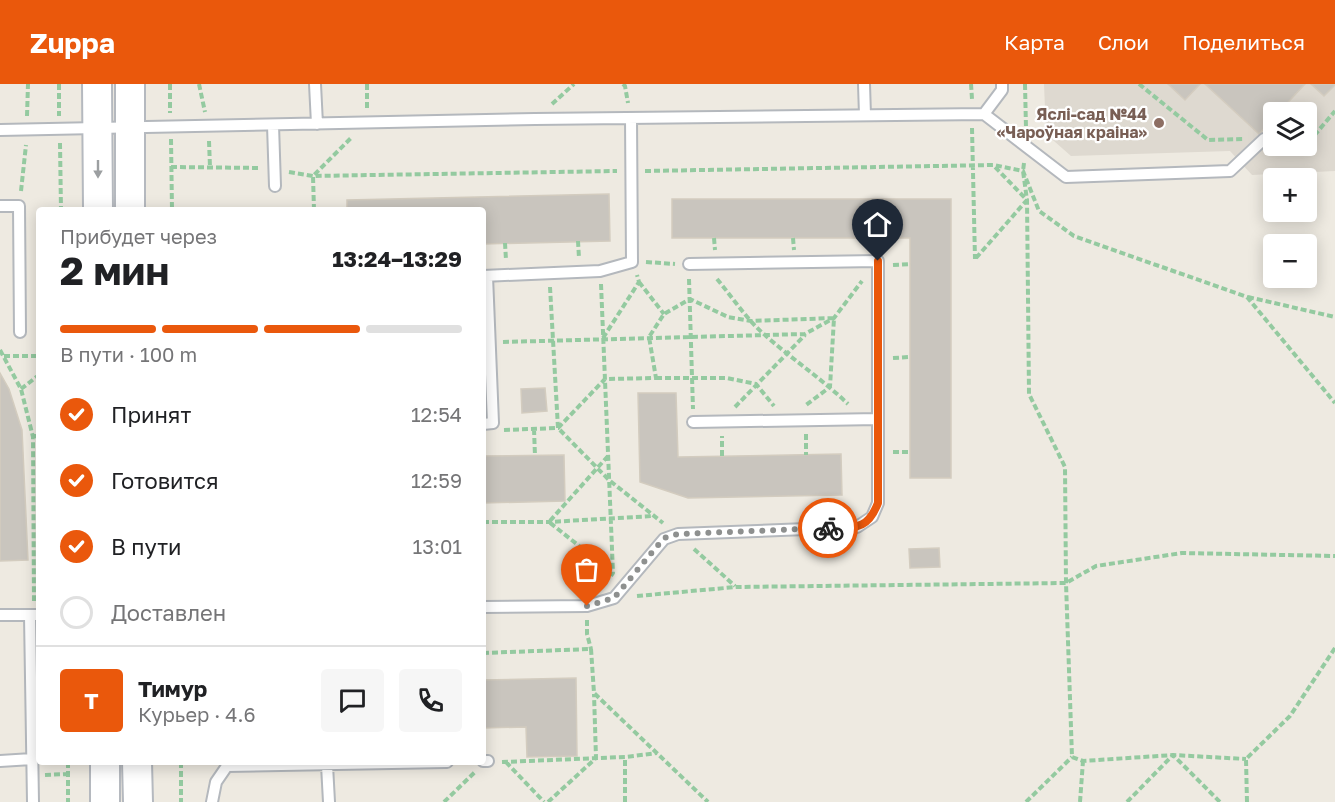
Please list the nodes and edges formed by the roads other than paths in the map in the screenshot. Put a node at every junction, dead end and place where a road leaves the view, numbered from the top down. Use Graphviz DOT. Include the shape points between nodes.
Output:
graph roads {
  1 [pos="97,84"];
  2 [pos="130,84"];
  3 [pos="315,84"];
  4 [pos="864,84"];
  5 [pos="1002,84"];
  6 [pos="865,114"];
  7 [pos="978,114"];
  8 [pos="631,118"];
  9 [pos="317,124"];
  10 [pos="273,125"];
  11 [pos="130,127"];
  12 [pos="98,128"];
  13 [pos="0,130"];
  14 [pos="1263,140"];
  15 [pos="275,186"];
  16 [pos="0,206"];
  17 [pos="98,207"];
  18 [pos="130,207"];
  19 [pos="689,264"];
  20 [pos="486,276"];
  21 [pos="486,289"];
  22 [pos="20,332"];
  23 [pos="878,419"];
  24 [pos="693,422"];
  25 [pos="486,423"];
  26 [pos="486,607"];
  27 [pos="0,615"];
  28 [pos="34,615"];
  29 [pos="32,759"];
  30 [pos="0,760"];
  31 [pos="105,765"];
  32 [pos="137,765"];
  33 [pos="226,765"];
  34 [pos="327,765"];
  35 [pos="33,802"];
  36 [pos="105,802"];
  37 [pos="138,802"];
  38 [pos="212,802"];
  39 [pos="329,802"];
  1 -- 12 [label="main road"];
  2 -- 11 [label="main road"];
  3 -- 9 [label="lane"];
  4 -- 6 [label="lane"];
  5 -- 7 [label="lane" via="1002,90"];
  6 -- 7 [label="lane"];
  6 -- 8 [label="lane"];
  7 -- 14 [label="lane" via="1066,177 1230,171"];
  8 -- 9 [label="lane"];
  8 -- 20 [label="lane" via="632,262 600,272"];
  9 -- 10 [label="lane"];
  10 -- 11 [label="lane"];
  10 -- 15 [label="lane"];
  11 -- 12 [label="lane"];
  11 -- 18 [label="main road"];
  12 -- 13 [label="lane"];
  12 -- 17 [label="main road, one-way"];
  16 -- 22 [label="lane" via="19,206"];
  19 -- 23 [label="lane" via="878,261"];
  21 -- 25 [label="lane" via="493,423"];
  23 -- 24 [label="lane"];
  23 -- 26 [label="lane" via="878,503 873,517 857,527 678,534 664,538 614,598 587,606"];
  27 -- 28 [label="lane"];
  28 -- 29 [label="lane"];
  29 -- 30 [label="lane"];
  29 -- 35 [label="lane"];
  31 -- 36 [label="main road"];
  32 -- 37 [label="main road"];
  33 -- 38 [label="lane" via="216,782"];
  34 -- 39 [label="lane"];
}
